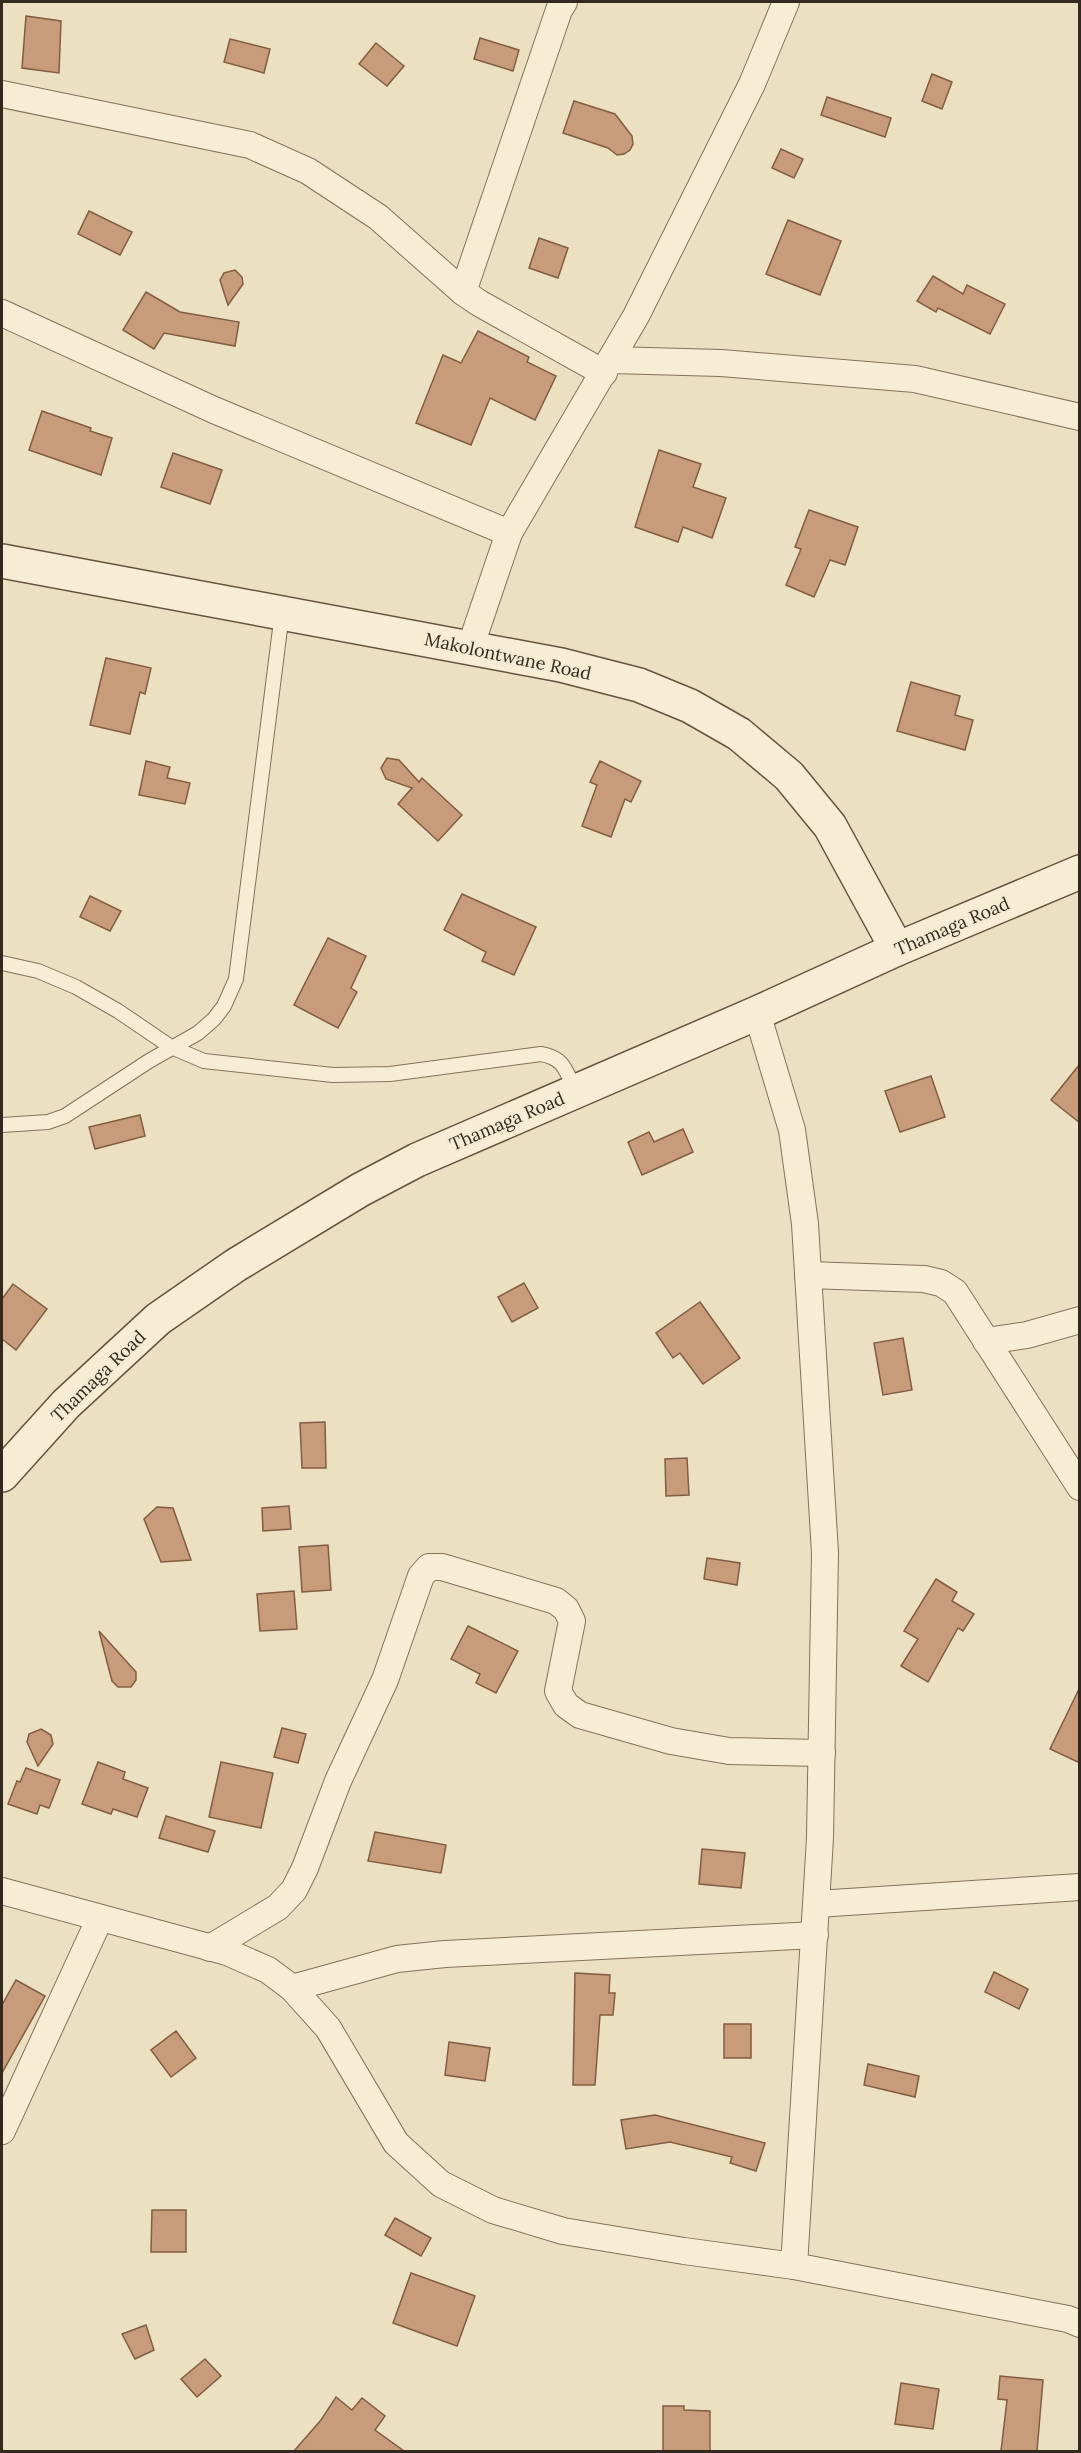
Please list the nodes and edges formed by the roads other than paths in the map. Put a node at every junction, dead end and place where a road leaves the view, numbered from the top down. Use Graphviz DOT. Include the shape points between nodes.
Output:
graph roads {
  1 [pos="564,2"];
  2 [pos="786,2"];
  3 [pos="2,94"];
  4 [pos="463,292"];
  5 [pos="2,313"];
  6 [pos="607,366"];
  7 [pos="1080,417"];
  8 [pos="509,533"];
  9 [pos="2,561"];
  10 [pos="282,613"];
  11 [pos="470,648"];
  12 [pos="1080,872"];
  13 [pos="897,949"];
  14 [pos="2,963"];
  15 [pos="757,1013"];
  16 [pos="171,1047"];
  17 [pos="576,1092"];
  18 [pos="2,1125"];
  19 [pos="808,1275"];
  20 [pos="1080,1320"];
  21 [pos="986,1341"];
  22 [pos="2,1475"];
  23 [pos="1080,1487"];
  24 [pos="822,1753"];
  25 [pos="1080,1887"];
  26 [pos="2,1892"];
  27 [pos="816,1905"];
  28 [pos="100,1918"];
  29 [pos="815,1935"];
  30 [pos="210,1948"];
  31 [pos="292,1988"];
  32 [pos="2,2131"];
  33 [pos="794,2266"];
  34 [pos="1080,2324"];
  1 -- 4 [label="street"];
  2 -- 6 [label="street" via="752,84"];
  3 -- 4 [label="street" via="250,145 308,171 378,217"];
  4 -- 6 [label="street"];
  5 -- 8 [label="street" via="214,410"];
  6 -- 7 [label="street" via="721,363 915,379"];
  6 -- 8 [label="street"];
  8 -- 11 [label="street"];
  9 -- 10 [label="main road, Makolontwane Road"];
  10 -- 11 [label="main road, Makolontwane Road"];
  10 -- 16 [label="lane" via="236,979 214,1019 198,1033"];
  11 -- 13 [label="main road, Makolontwane Road" via="639,685 690,706 739,734 789,776 830,826"];
  12 -- 13 [label="main road, Thamaga Road"];
  13 -- 15 [label="main road, Thamaga Road"];
  14 -- 16 [label="lane" via="38,971 76,987"];
  15 -- 17 [label="main road, Thamaga Road"];
  15 -- 19 [label="street" via="792,1131"];
  16 -- 17 [label="lane" via="204,1061 333,1075 390,1074 541,1054 554,1056 562,1063"];
  16 -- 18 [label="lane" via="64,1116 48,1122"];
  17 -- 22 [label="main road, Thamaga Road" via="417,1160 236,1265 158,1319 66,1404"];
  19 -- 21 [label="street" via="941,1283 955,1292"];
  19 -- 24 [label="street" via="825,1552"];
  20 -- 21 [label="street" via="1027,1335"];
  21 -- 23 [label="street"];
  24 -- 27 [label="street"];
  24 -- 30 [label="street" via="729,1751 671,1741 580,1715 566,1705 558,1691 572,1621 566,1609 556,1601 442,1567 429,1567 421,1576 385,1680 338,1780 294,1890 278,1906"];
  25 -- 27 [label="street"];
  26 -- 28 [label="street"];
  27 -- 29 [label="street"];
  28 -- 30 [label="street"];
  28 -- 32 [label="street"];
  29 -- 31 [label="street" via="445,1954 397,1959"];
  29 -- 33 [label="street"];
  30 -- 31 [label="street" via="268,1970"];
  31 -- 33 [label="street" via="328,2028 396,2143 441,2184 493,2210 563,2231"];
  33 -- 34 [label="street"];
}
